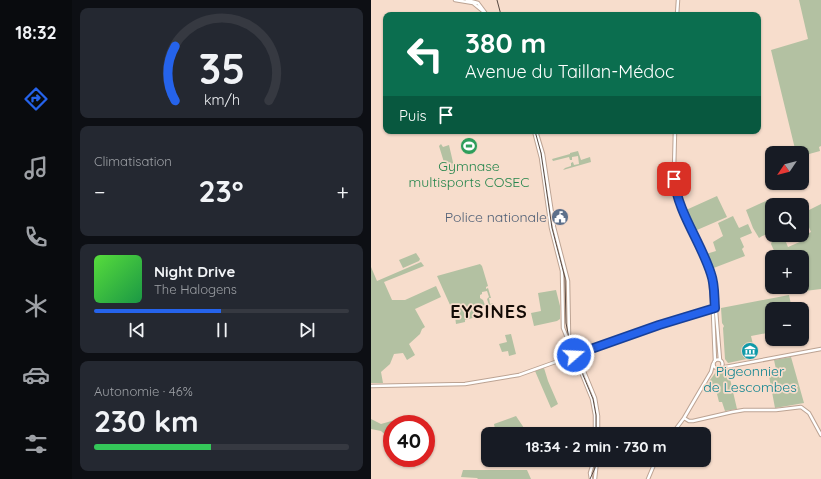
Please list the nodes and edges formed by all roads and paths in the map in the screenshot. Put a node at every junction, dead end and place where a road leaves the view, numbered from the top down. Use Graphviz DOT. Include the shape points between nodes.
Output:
graph roads {
  1 [pos="455,0"];
  2 [pos="467,0"];
  3 [pos="481,0"];
  4 [pos="678,0"];
  5 [pos="476,2"];
  6 [pos="484,12"];
  7 [pos="677,12"];
  8 [pos="536,134"];
  9 [pos="536,134"];
  10 [pos="675,134"];
  11 [pos="714,309"];
  12 [pos="821,349"];
  13 [pos="575,355"];
  14 [pos="720,360"];
  15 [pos="714,362"];
  16 [pos="722,363"];
  17 [pos="726,367"];
  18 [pos="718,368"];
  19 [pos="711,372"];
  20 [pos="371,386"];
  21 [pos="684,418"];
  22 [pos="597,427"];
  23 [pos="677,427"];
  24 [pos="821,435"];
  25 [pos="592,467"];
  26 [pos="596,467"];
  27 [pos="653,467"];
  28 [pos="591,479"];
  29 [pos="595,479"];
  30 [pos="648,479"];
  1 -- 5 [label="street"];
  2 -- 5 [label="street"];
  3 -- 5 [label="street"];
  4 -- 7 [label="street"];
  5 -- 6 [label="street"];
  5 -- 6 [label="street"];
  8 -- 13 [label="street" via="543,154 554,228 568,281 569,333"];
  9 -- 13 [label="street" via="551,230 562,270 563,328"];
  10 -- 11 [label="street" via="675,188 712,277"];
  11 -- 13 [label="street" via="659,325"];
  11 -- 14 [label="street"];
  11 -- 15 [label="street"];
  12 -- 17 [label="street"];
  13 -- 20 [label="street" via="519,375 467,384"];
  13 -- 22 [label="street" via="596,404"];
  14 -- 15 [label="street"];
  14 -- 16 [label="street"];
  15 -- 18 [label="street" via="714,367"];
  15 -- 19 [label="street"];
  16 -- 17 [label="street"];
  16 -- 18 [label="street"];
  17 -- 18 [label="street"];
  18 -- 19 [label="street"];
  19 -- 21 [label="street"];
  21 -- 23 [label="street"];
  21 -- 24 [label="street" via="693,421 744,410 801,407 809,413"];
  25 -- 28 [label="street"];
  26 -- 29 [label="street"];
  27 -- 30 [label="street"];
}
